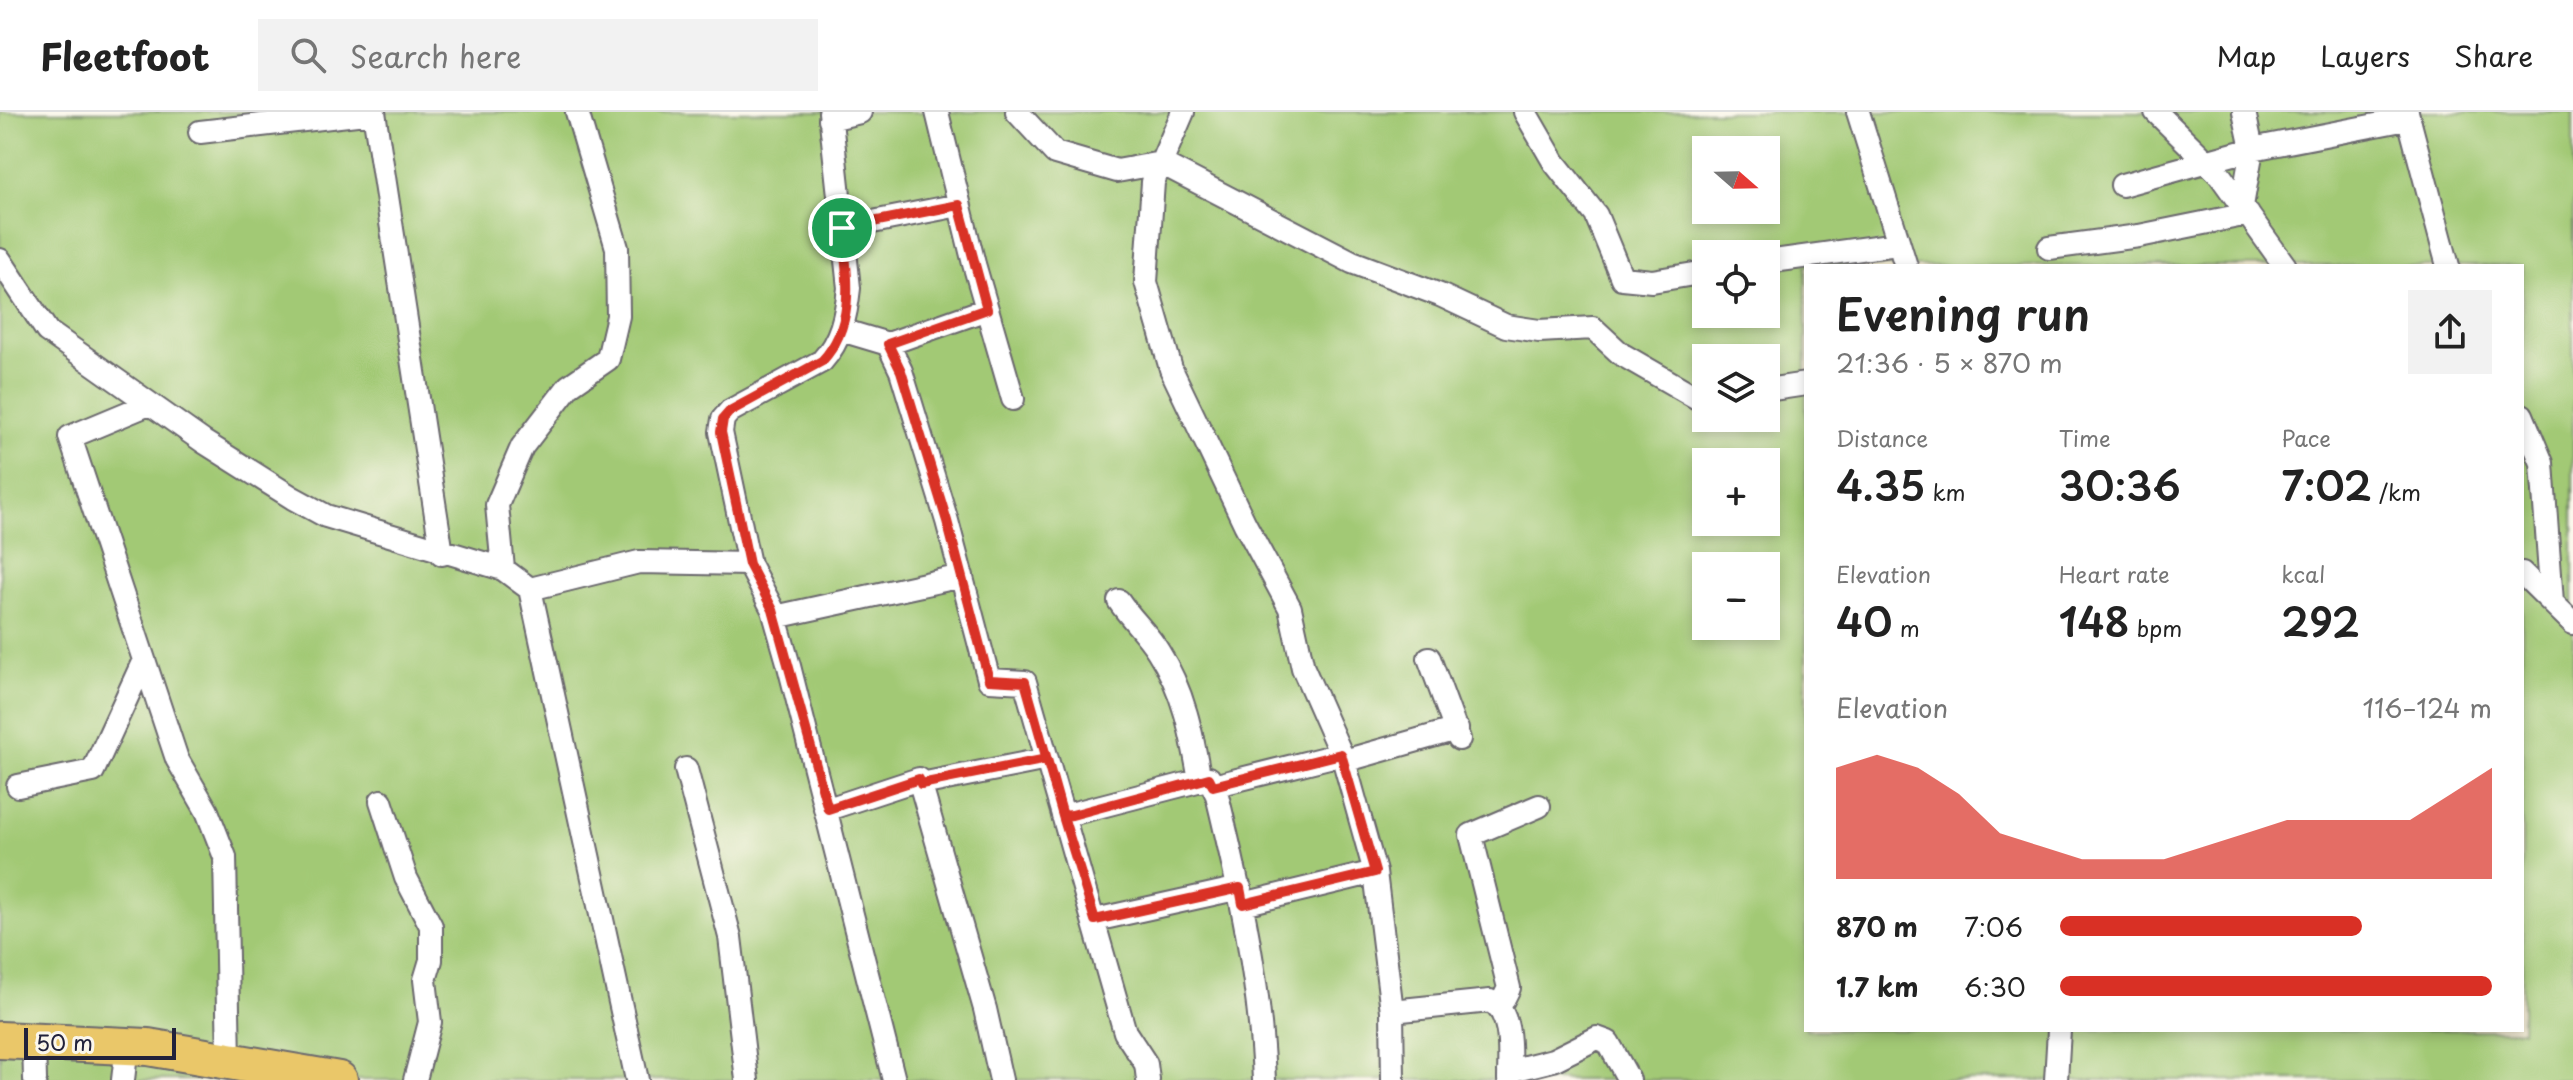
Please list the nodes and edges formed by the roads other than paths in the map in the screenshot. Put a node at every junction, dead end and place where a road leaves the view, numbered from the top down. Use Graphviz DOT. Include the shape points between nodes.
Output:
graph roads {
  1 [pos="374,112"];
  2 [pos="577,112"];
  3 [pos="860,112"];
  4 [pos="937,112"];
  5 [pos="1017,112"];
  6 [pos="1183,112"];
  7 [pos="1525,112"];
  8 [pos="1858,112"];
  9 [pos="2156,112"];
  10 [pos="2244,112"];
  11 [pos="830,115"];
  12 [pos="2407,116"];
  13 [pos="2357,120"];
  14 [pos="200,132"];
  15 [pos="2252,149"];
  16 [pos="1161,163"];
  17 [pos="2209,163"];
  18 [pos="2122,185"];
  19 [pos="959,205"];
  20 [pos="2245,210"];
  21 [pos="842,228"];
  22 [pos="1897,244"];
  23 [pos="2049,248"];
  24 [pos="0,260"];
  25 [pos="1780,260"];
  26 [pos="1905,264"];
  27 [pos="2284,264"];
  28 [pos="2447,264"];
  29 [pos="1692,274"];
  30 [pos="987,309"];
  31 [pos="841,330"];
  32 [pos="888,344"];
  33 [pos="1804,384"];
  34 [pos="1780,388"];
  35 [pos="1692,395"];
  36 [pos="1013,399"];
  37 [pos="149,404"];
  38 [pos="2524,420"];
  39 [pos="442,554"];
  40 [pos="749,564"];
  41 [pos="503,569"];
  42 [pos="2524,575"];
  43 [pos="962,576"];
  44 [pos="530,589"];
  45 [pos="1119,601"];
  46 [pos="2552,602"];
  47 [pos="775,617"];
  48 [pos="2573,623"];
  49 [pos="1429,658"];
  50 [pos="144,660"];
  51 [pos="1342,757"];
  52 [pos="1047,759"];
  53 [pos="686,769"];
  54 [pos="1206,783"];
  55 [pos="921,784"];
  56 [pos="18,786"];
  57 [pos="381,801"];
  58 [pos="1539,806"];
  59 [pos="828,809"];
  60 [pos="1063,816"];
  61 [pos="1375,872"];
  62 [pos="1242,896"];
  63 [pos="1095,920"];
  64 [pos="1500,1006"];
  65 [pos="1392,1011"];
  66 [pos="2059,1032"];
  67 [pos="17,1041"];
  68 [pos="229,1061"];
  69 [pos="125,1063"];
  70 [pos="1509,1075"];
  71 [pos="35,1080"];
  72 [pos="339,1080"];
  73 [pos="415,1080"];
  74 [pos="637,1080"];
  75 [pos="747,1080"];
  76 [pos="894,1080"];
  77 [pos="1001,1080"];
  78 [pos="1148,1080"];
  79 [pos="1264,1080"];
  80 [pos="1393,1080"];
  81 [pos="1629,1080"];
  82 [pos="2056,1080"];
  1 -- 14 [label="street"];
  1 -- 39 [label="street"];
  2 -- 41 [label="street" via="617,248 618,316 608,359 569,386 522,447 497,505"];
  3 -- 11 [label="street"];
  4 -- 19 [label="street"];
  5 -- 16 [label="street" via="1055,153 1117,171"];
  6 -- 16 [label="street"];
  7 -- 29 [label="street" via="1554,162 1596,215 1622,278 1652,281"];
  8 -- 22 [label="street"];
  9 -- 17 [label="street"];
  10 -- 15 [label="street"];
  11 -- 21 [label="street"];
  12 -- 13 [label="street"];
  12 -- 28 [label="street"];
  13 -- 15 [label="street"];
  15 -- 17 [label="street"];
  15 -- 20 [label="street"];
  16 -- 35 [label="street" via="1352,262 1506,326 1539,331 1593,328 1621,354"];
  16 -- 51 [label="street" via="1153,182 1146,282 1171,369 1290,608 1303,668"];
  17 -- 18 [label="street"];
  17 -- 20 [label="street"];
  19 -- 21 [label="street"];
  19 -- 30 [label="street"];
  20 -- 23 [label="street" via="2139,236"];
  20 -- 27 [label="street"];
  21 -- 31 [label="street" via="849,288"];
  22 -- 25 [label="street"];
  22 -- 26 [label="street"];
  24 -- 37 [label="street" via="47,331"];
  30 -- 32 [label="street"];
  30 -- 36 [label="street"];
  31 -- 32 [label="street"];
  31 -- 40 [label="street" via="822,361 723,419 721,432"];
  32 -- 43 [label="street" via="901,371"];
  33 -- 34 [label="street"];
  37 -- 39 [label="street" via="326,516"];
  37 -- 50 [label="street" via="70,437"];
  38 -- 46 [label="street" via="2542,463"];
  39 -- 41 [label="street"];
  40 -- 44 [label="street" via="639,562"];
  40 -- 47 [label="street"];
  41 -- 44 [label="street"];
  42 -- 46 [label="street"];
  43 -- 47 [label="street"];
  43 -- 52 [label="street" via="989,680 1025,682"];
  44 -- 74 [label="street"];
  45 -- 54 [label="street" via="1178,685"];
  46 -- 48 [label="street"];
  47 -- 59 [label="street"];
  49 -- 51 [label="street" via="1458,734"];
  50 -- 56 [label="street" via="93,771"];
  50 -- 68 [label="street" via="177,759 207,811 225,857"];
  51 -- 54 [label="street"];
  51 -- 61 [label="street"];
  52 -- 55 [label="street"];
  52 -- 60 [label="street"];
  53 -- 75 [label="street" via="730,937"];
  54 -- 60 [label="street"];
  54 -- 62 [label="street"];
  55 -- 59 [label="street" via="919,779"];
  55 -- 77 [label="street"];
  57 -- 73 [label="street" via="406,878 431,926 425,980 430,1022"];
  58 -- 64 [label="street" via="1471,835 1509,988"];
  59 -- 76 [label="street"];
  60 -- 63 [label="street"];
  61 -- 62 [label="street"];
  61 -- 65 [label="street"];
  62 -- 63 [label="street"];
  62 -- 79 [label="street" via="1262,1020"];
  63 -- 78 [label="street" via="1125,1032 1146,1064"];
  64 -- 65 [label="street" via="1490,1001"];
  64 -- 70 [label="street" via="1506,1019"];
  65 -- 80 [label="street"];
  66 -- 82 [label="street"];
  67 -- 69 [label="main road"];
  67 -- 71 [label="street"];
  68 -- 69 [label="main road"];
  68 -- 72 [label="main road"];
  70 -- 81 [label="street" via="1597,1038 1608,1042"];
}
